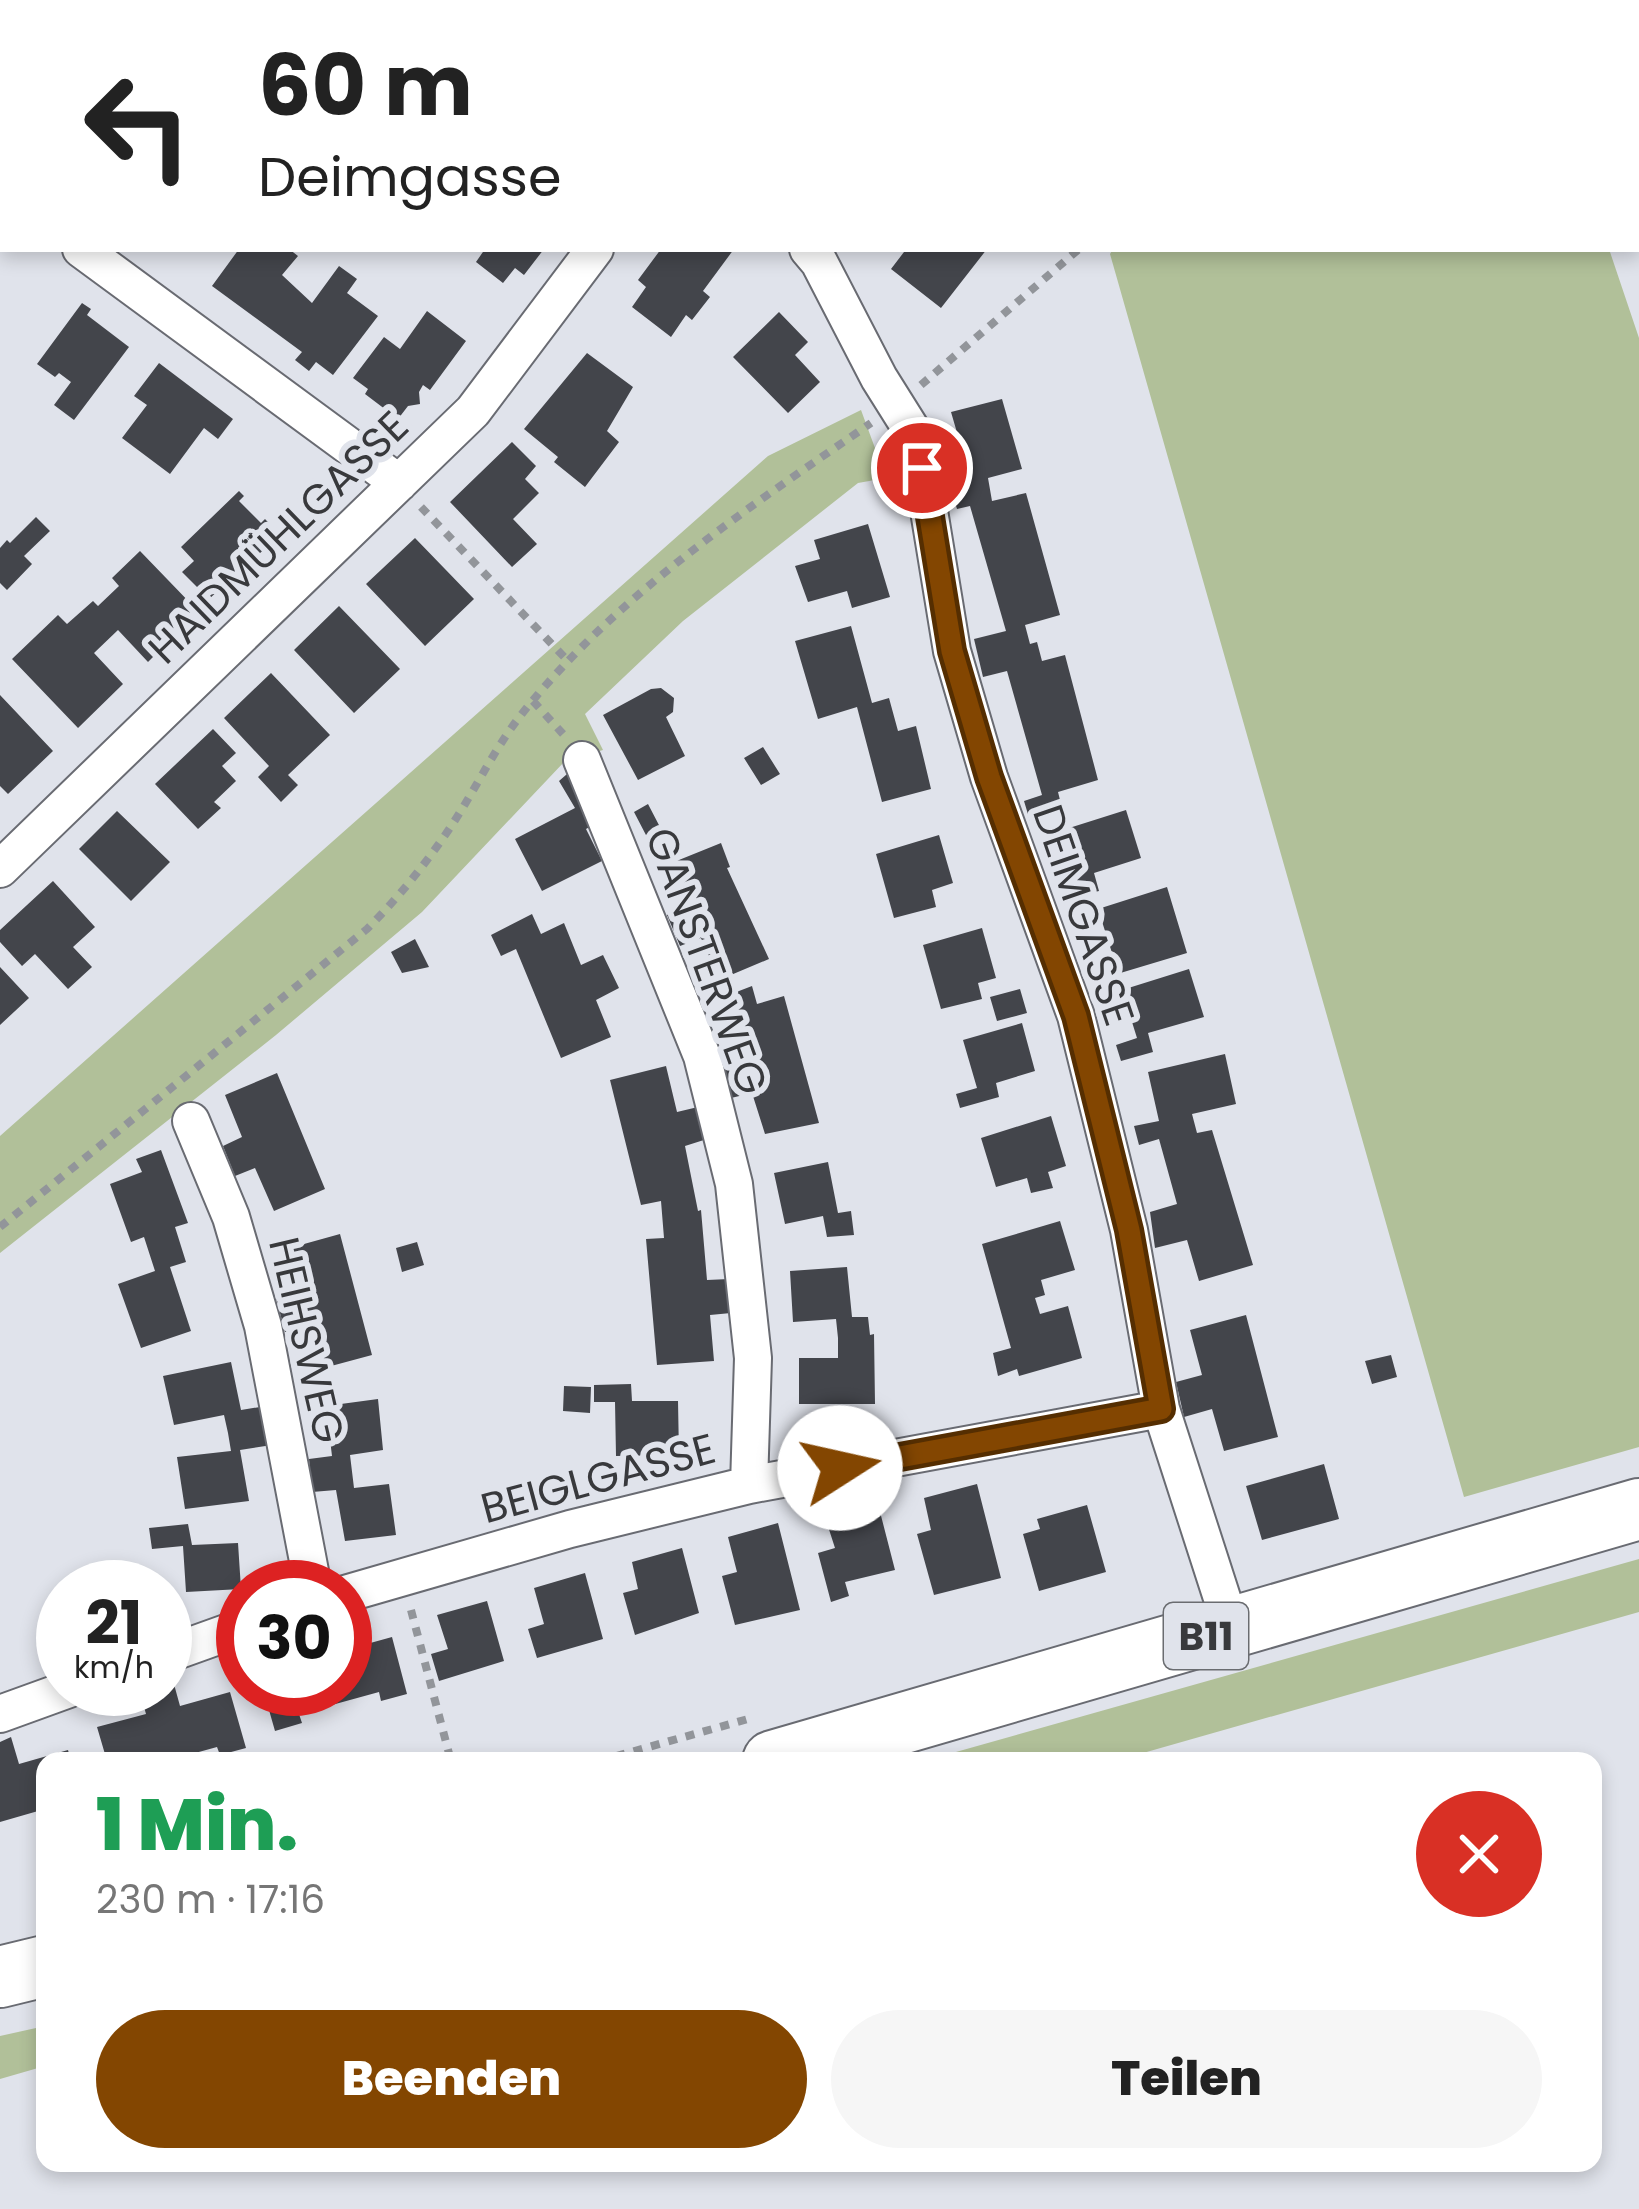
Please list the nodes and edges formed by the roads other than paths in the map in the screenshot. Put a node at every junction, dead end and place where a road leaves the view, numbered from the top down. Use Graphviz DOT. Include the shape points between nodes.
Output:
graph roads {
  1 [pos="85,252"];
  2 [pos="593,252"];
  3 [pos="811,252"];
  4 [pos="399,483"];
  5 [pos="582,760"];
  6 [pos="0,868"];
  7 [pos="191,1121"];
  8 [pos="1161,1409"];
  9 [pos="748,1484"];
  10 [pos="1639,1509"];
  11 [pos="308,1560"];
  12 [pos="372,1587"];
  13 [pos="1232,1629"];
  14 [pos="36,1701"];
  15 [pos="0,1714"];
  16 [pos="804,1752"];
  17 [pos="36,1968"];
  18 [pos="0,1977"];
  1 -- 4 [label="street"];
  2 -- 4 [label="street, HAIDMÜHLGASSE" via="473,411"];
  3 -- 8 [label="street, DEIMGASSE" via="911,429 952,651 1076,1016 1129,1230"];
  4 -- 6 [label="street, HAIDMÜHLGASSE"];
  5 -- 9 [label="street, GANSTERWEG" via="702,1056 734,1184 753,1358"];
  7 -- 11 [label="street, HEIHSWEG" via="263,1326"];
  8 -- 9 [label="street, BEIGLGASSE"];
  8 -- 13 [label="street, DEIMGASSE"];
  9 -- 12 [label="street, BEIGLGASSE"];
  10 -- 13 [label="main road, B11"];
  13 -- 16 [label="main road, B11"];
  14 -- 15 [label="street"];
  17 -- 18 [label="main road"];
}
